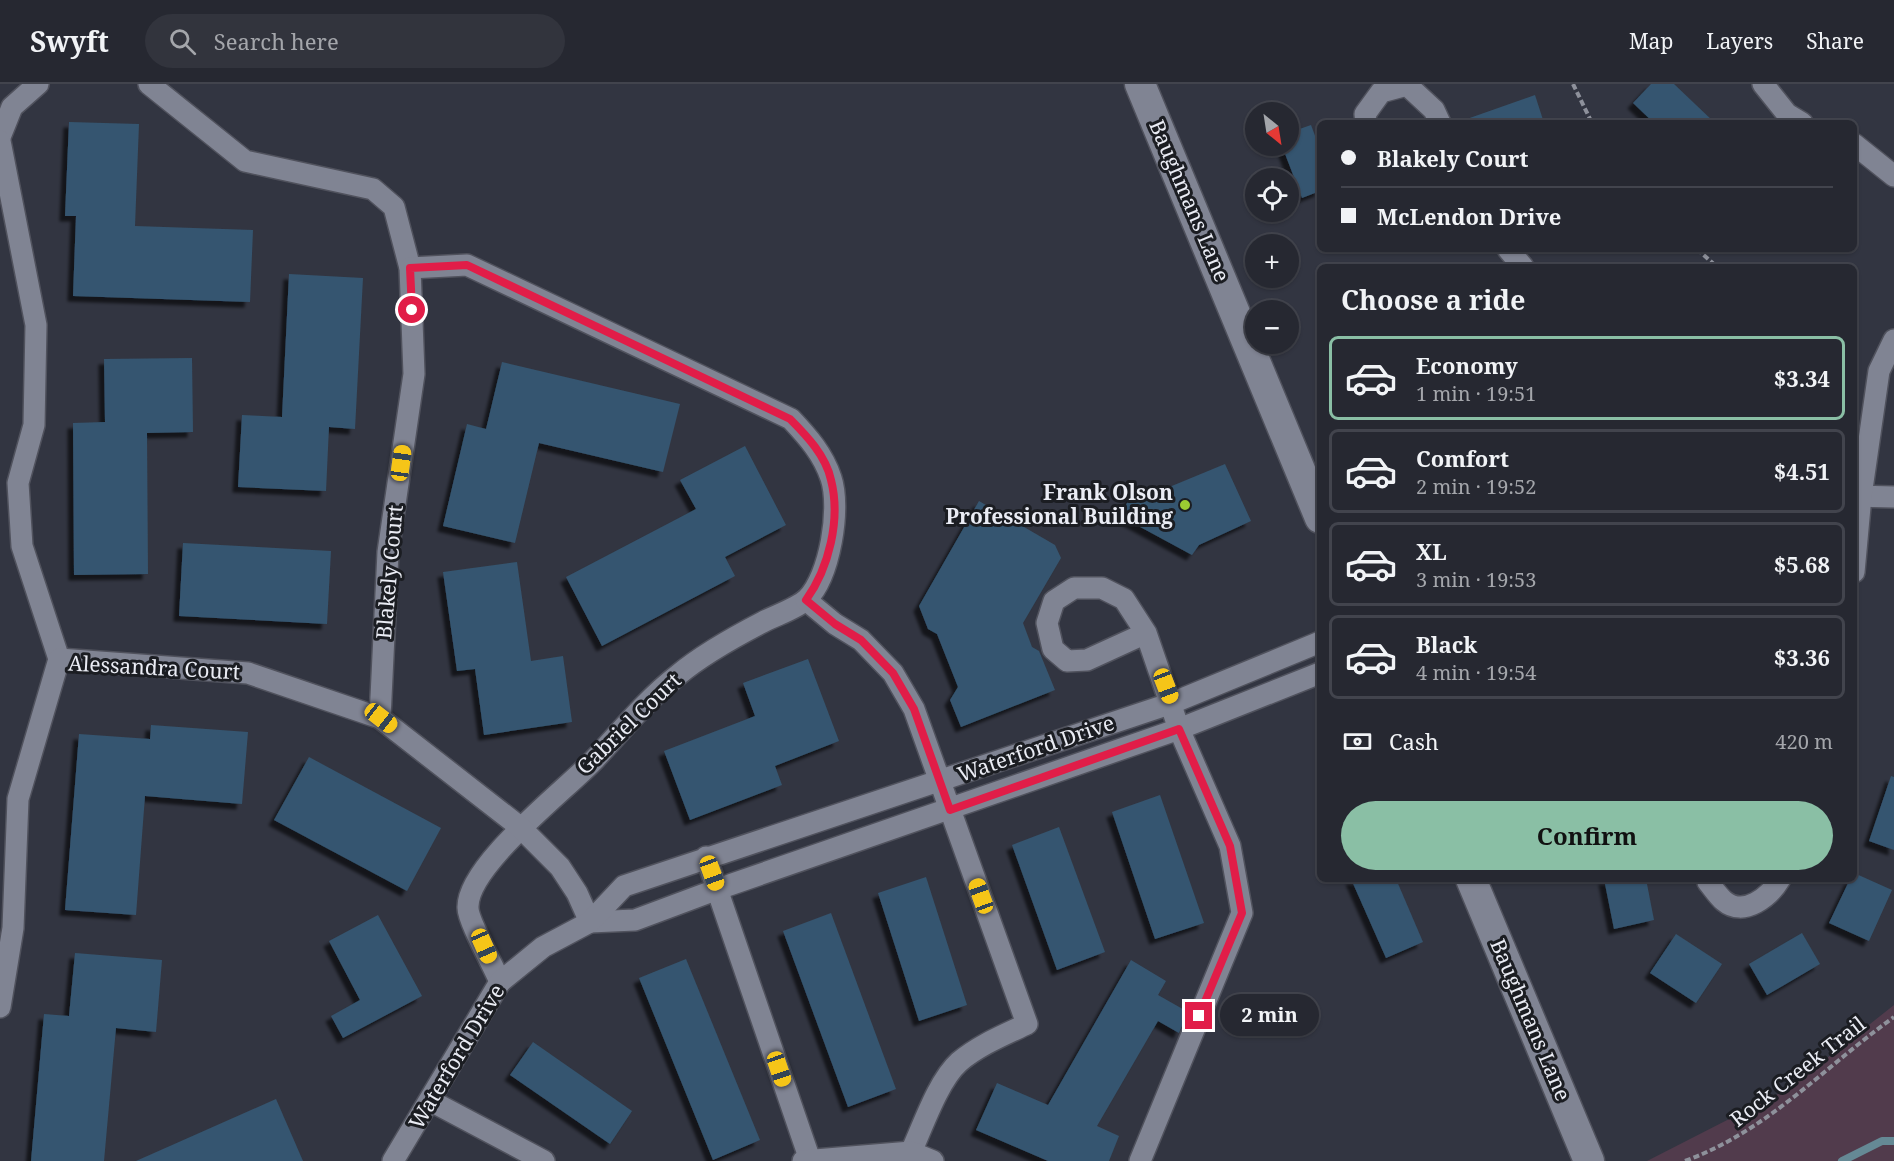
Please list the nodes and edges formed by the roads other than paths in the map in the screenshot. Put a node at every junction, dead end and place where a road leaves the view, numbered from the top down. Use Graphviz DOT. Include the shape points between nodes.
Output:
graph roads {
  1 [pos="38,84"];
  2 [pos="149,84"];
  3 [pos="1140,84"];
  4 [pos="1763,84"];
  5 [pos="1366,120"];
  6 [pos="1439,120"];
  7 [pos="1797,120"];
  8 [pos="0,139"];
  9 [pos="1857,146"];
  10 [pos="1894,176"];
  11 [pos="1510,252"];
  12 [pos="1520,264"];
  13 [pos="410,268"];
  14 [pos="1894,340"];
  15 [pos="1858,496"];
  16 [pos="1894,497"];
  17 [pos="1317,511"];
  18 [pos="1857,515"];
  19 [pos="806,600"];
  20 [pos="1146,633"];
  21 [pos="1317,643"];
  22 [pos="59,659"];
  23 [pos="1317,674"];
  24 [pos="1172,703"];
  25 [pos="381,718"];
  26 [pos="1179,729"];
  27 [pos="942,781"];
  28 [pos="950,810"];
  29 [pos="520,827"];
  30 [pos="706,856"];
  31 [pos="1471,882"];
  32 [pos="1708,882"];
  33 [pos="1778,882"];
  34 [pos="718,889"];
  35 [pos="590,922"];
  36 [pos="500,982"];
  37 [pos="0,1007"];
  38 [pos="431,1101"];
  39 [pos="911,1152"];
  40 [pos="806,1160"];
  41 [pos="393,1161"];
  42 [pos="544,1161"];
  43 [pos="933,1161"];
  44 [pos="1140,1161"];
  45 [pos="1589,1161"];
  1 -- 8 [label="street" via="12,107"];
  2 -- 13 [label="street, Blakely Court" via="245,161 373,189 394,207"];
  3 -- 17 [label="main road, Baughmans Lane"];
  4 -- 7 [label="street" via="1787,114"];
  5 -- 6 [label="street" via="1365,114 1381,92 1407,86 1434,110"];
  8 -- 22 [label="street" via="36,325 34,425 18,483 22,546"];
  9 -- 10 [label="street"];
  11 -- 12 [label="street"];
  13 -- 19 [label="street" via="467,265 790,419 814,443 831,479 834,519 825,564 818,584"];
  13 -- 25 [label="street, Blakely Court" via="414,374 388,552"];
  14 -- 15 [label="street" via="1879,371"];
  15 -- 16 [label="street"];
  15 -- 18 [label="street"];
  19 -- 27 [label="street" via="861,640 893,673 914,709"];
  19 -- 29 [label="street, Gabriel Court" via="736,636 678,674 594,761"];
  20 -- 20 [label="street" via="1124,599 1102,588 1074,588 1054,601 1047,623 1053,649 1067,661 1087,660"];
  20 -- 24 [label="street"];
  21 -- 24 [label="street, Waterford Drive"];
  22 -- 25 [label="street, Alessandra Court" via="248,673"];
  22 -- 37 [label="street, Alessandra Court" via="18,799 13,928"];
  23 -- 26 [label="street, Waterford Drive"];
  24 -- 26 [label="street"];
  24 -- 27 [label="street, Waterford Drive"];
  25 -- 29 [label="street, Alessandra Court"];
  26 -- 28 [label="street, Waterford Drive"];
  26 -- 44 [label="street" via="1230,846 1242,913"];
  27 -- 28 [label="street"];
  27 -- 30 [label="street, Waterford Drive"];
  28 -- 34 [label="street, Waterford Drive"];
  28 -- 39 [label="street" via="1028,1024 957,1063"];
  29 -- 35 [label="street, Alessandra Court" via="560,867"];
  29 -- 36 [label="street" via="471,888 467,909"];
  30 -- 34 [label="street"];
  30 -- 35 [label="street, Waterford Drive" via="624,886"];
  31 -- 45 [label="main road, Baughmans Lane"];
  32 -- 33 [label="street" via="1725,903 1746,907 1770,894"];
  34 -- 35 [label="street, Waterford Drive" via="635,920"];
  34 -- 40 [label="street"];
  35 -- 36 [label="street, Waterford Drive" via="543,948"];
  36 -- 38 [label="street, Waterford Drive"];
  38 -- 41 [label="street, Waterford Drive"];
  38 -- 42 [label="street"];
  39 -- 40 [label="street"];
  39 -- 43 [label="street"];
}
